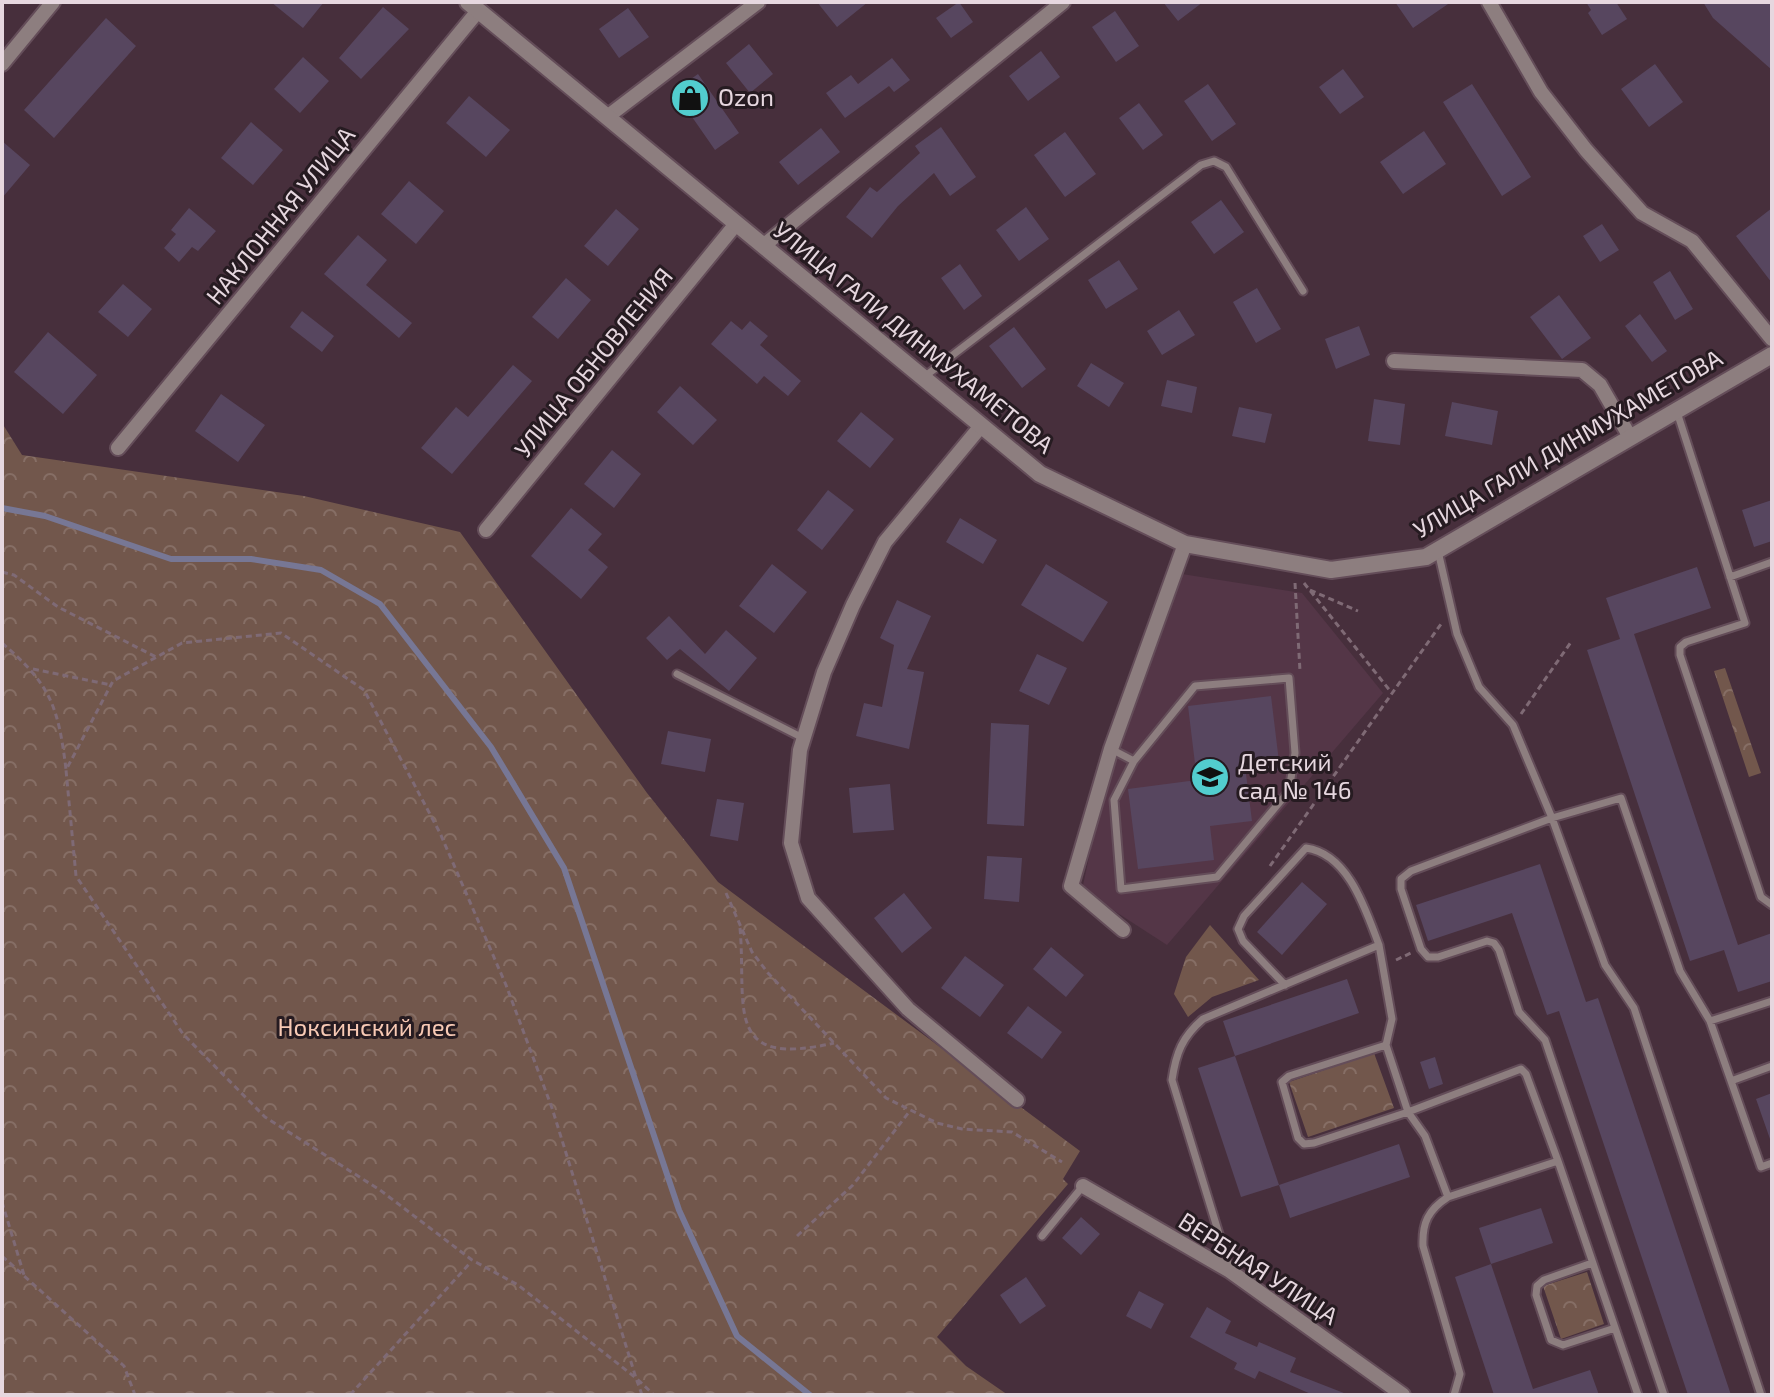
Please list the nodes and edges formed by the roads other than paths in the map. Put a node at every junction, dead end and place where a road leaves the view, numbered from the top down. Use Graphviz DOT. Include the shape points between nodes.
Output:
graph roads {
  1 [pos="53,2"];
  2 [pos="758,2"];
  3 [pos="1063,2"];
  4 [pos="1489,2"];
  5 [pos="473,6"];
  6 [pos="2,64"];
  7 [pos="607,117"];
  8 [pos="736,224"];
  9 [pos="763,246"];
  10 [pos="1303,291"];
  11 [pos="1772,339"];
  12 [pos="1772,355"];
  13 [pos="1394,361"];
  14 [pos="923,378"];
  15 [pos="1677,410"];
  16 [pos="981,426"];
  17 [pos="1630,437"];
  18 [pos="118,448"];
  19 [pos="486,530"];
  20 [pos="1185,544"];
  21 [pos="1438,550"];
  22 [pos="1772,562"];
  23 [pos="1730,577"];
  24 [pos="677,674"];
  25 [pos="803,738"];
  26 [pos="1111,749"];
  27 [pos="1134,761"];
  28 [pos="1552,818"];
  29 [pos="1772,905"];
  30 [pos="1123,930"];
  31 [pos="1379,945"];
  32 [pos="1285,985"];
  33 [pos="1772,1001"];
  34 [pos="1710,1021"];
  35 [pos="1386,1045"];
  36 [pos="1772,1066"];
  37 [pos="1731,1081"];
  38 [pos="1017,1100"];
  39 [pos="1408,1112"];
  40 [pos="1558,1161"];
  41 [pos="1772,1163"];
  42 [pos="1083,1186"];
  43 [pos="1448,1197"];
  44 [pos="1042,1236"];
  45 [pos="1592,1263"];
  46 [pos="1230,1271"];
  47 [pos="1615,1328"];
  48 [pos="1403,1395"];
  49 [pos="1454,1395"];
  50 [pos="1638,1395"];
  51 [pos="1664,1395"];
  52 [pos="1761,1395"];
  1 -- 6 [label="street"];
  2 -- 7 [label="street"];
  3 -- 9 [label="street"];
  4 -- 11 [label="street" via="1541,92 1586,150 1642,213 1692,241"];
  5 -- 7 [label="street, УЛИЦА ГАЛИ ДИНМУХАМЕТОВА"];
  5 -- 18 [label="street, НАКЛОННАЯ УЛИЦА"];
  7 -- 8 [label="street, УЛИЦА ГАЛИ ДИНМУХАМЕТОВА"];
  8 -- 9 [label="street, УЛИЦА ГАЛИ ДИНМУХАМЕТОВА"];
  8 -- 19 [label="street, УЛИЦА ОБНОВЛЕНИЯ"];
  9 -- 14 [label="street, УЛИЦА ГАЛИ ДИНМУХАМЕТОВА"];
  10 -- 14 [label="lane" via="1226,167 1214,161 1201,165"];
  12 -- 15 [label="street, УЛИЦА ГАЛИ ДИНМУХАМЕТОВА"];
  13 -- 17 [label="street" via="1582,370 1600,385"];
  14 -- 16 [label="street, УЛИЦА ГАЛИ ДИНМУХАМЕТОВА"];
  15 -- 17 [label="street, УЛИЦА ГАЛИ ДИНМУХАМЕТОВА"];
  15 -- 23 [label="lane"];
  16 -- 20 [label="street, УЛИЦА ГАЛИ ДИНМУХАМЕТОВА" via="1040,474"];
  16 -- 25 [label="street" via="885,542 824,672"];
  17 -- 21 [label="street, УЛИЦА ГАЛИ ДИНМУХАМЕТОВА"];
  20 -- 21 [label="street, УЛИЦА ГАЛИ ДИНМУХАМЕТОВА" via="1331,570 1426,557"];
  20 -- 26 [label="street"];
  21 -- 28 [label="lane" via="1452,611 1479,687 1513,725"];
  22 -- 23 [label="lane"];
  23 -- 29 [label="lane" via="1745,623 1686,642 1680,655 1761,897"];
  24 -- 25 [label="lane"];
  25 -- 38 [label="street" via="791,843 808,898 908,1009"];
  26 -- 27 [label="lane"];
  26 -- 30 [label="street" via="1071,886"];
  27 -- 27 [label="lane" via="1195,686 1289,678 1295,753 1289,791 1217,877 1121,889 1114,800"];
  28 -- 34 [label="lane" via="1621,798 1680,971"];
  28 -- 51 [label="lane" via="1411,871 1401,879 1401,889 1428,957 1487,941 1499,950 1519,1012 1545,1040"];
  28 -- 52 [label="lane" via="1605,965 1634,1008"];
  31 -- 32 [label="lane"];
  31 -- 32 [label="lane" via="1354,883 1317,850 1306,848 1238,929"];
  31 -- 35 [label="lane" via="1392,1019"];
  32 -- 46 [label="lane" via="1203,1019 1188,1031 1176,1052 1172,1080"];
  33 -- 34 [label="lane"];
  34 -- 37 [label="lane"];
  35 -- 39 [label="lane"];
  35 -- 39 [label="lane" via="1289,1076 1282,1090 1304,1144"];
  36 -- 37 [label="lane"];
  37 -- 41 [label="lane" via="1761,1167"];
  39 -- 40 [label="lane" via="1521,1069"];
  39 -- 43 [label="lane" via="1425,1136"];
  40 -- 43 [label="lane"];
  40 -- 45 [label="lane"];
  42 -- 44 [label="lane"];
  42 -- 46 [label="street, ВЕРБНАЯ УЛИЦА"];
  43 -- 49 [label="lane" via="1433,1206 1422,1226 1423,1246 1460,1374"];
  45 -- 47 [label="lane"];
  45 -- 47 [label="lane" via="1537,1286 1551,1340 1563,1345"];
  46 -- 48 [label="street, ВЕРБНАЯ УЛИЦА"];
  47 -- 50 [label="lane"];
}
